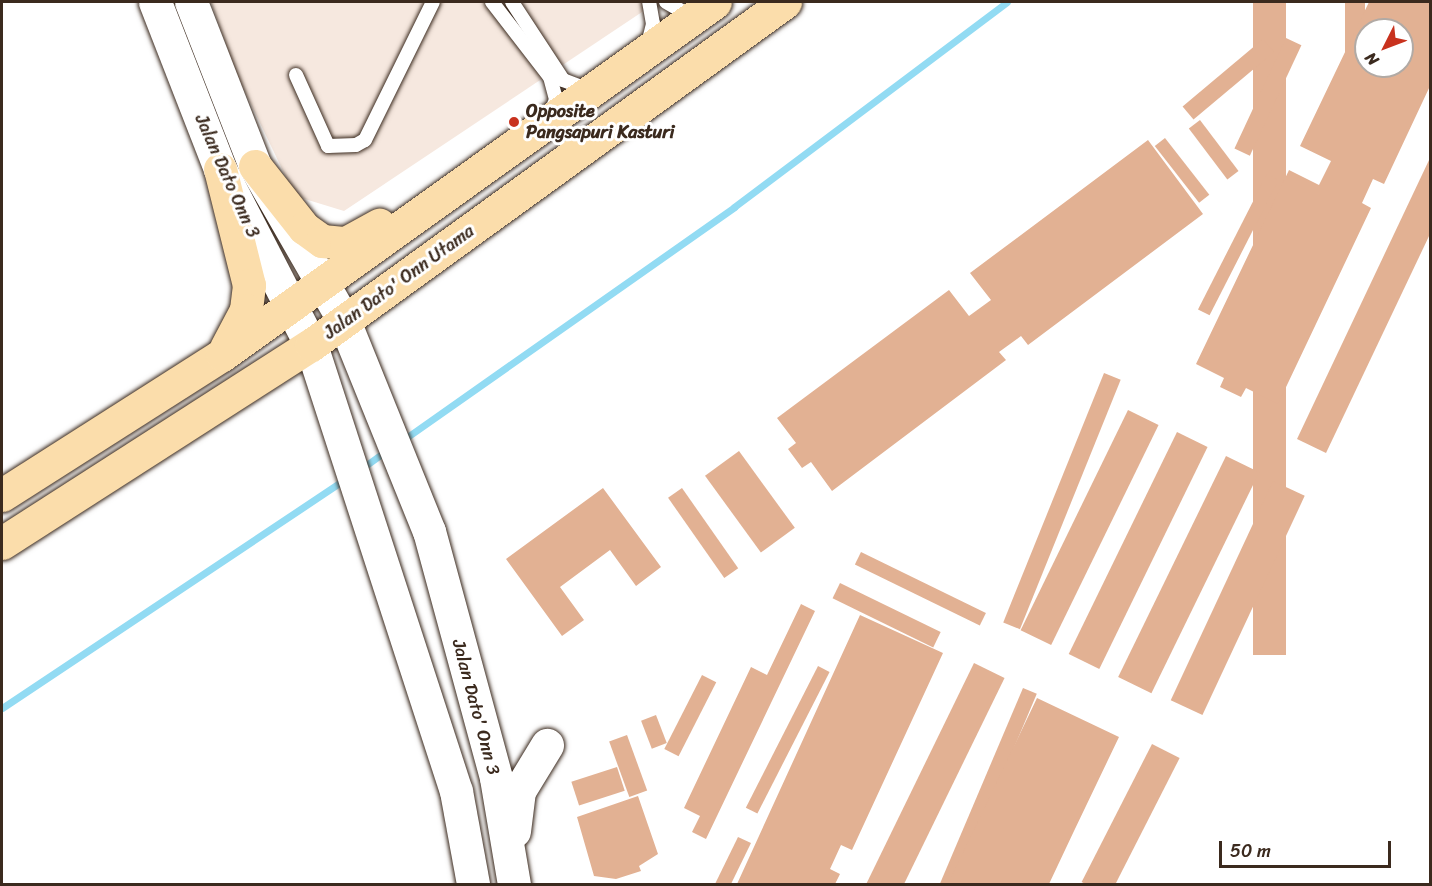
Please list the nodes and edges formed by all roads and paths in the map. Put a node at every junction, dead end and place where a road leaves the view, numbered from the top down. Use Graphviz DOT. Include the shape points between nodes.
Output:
graph roads {
  1 [pos="155,2"];
  2 [pos="191,2"];
  3 [pos="433,2"];
  4 [pos="492,2"];
  5 [pos="512,2"];
  6 [pos="649,2"];
  7 [pos="666,2"];
  8 [pos="784,2"];
  9 [pos="704,9"];
  10 [pos="535,34"];
  11 [pos="523,44"];
  12 [pos="646,52"];
  13 [pos="296,75"];
  14 [pos="595,90"];
  15 [pos="540,129"];
  16 [pos="255,166"];
  17 [pos="220,169"];
  18 [pos="463,179"];
  19 [pos="320,285"];
  20 [pos="289,306"];
  21 [pos="344,321"];
  22 [pos="311,345"];
  23 [pos="222,355"];
  24 [pos="2,495"];
  25 [pos="2,543"];
  26 [pos="466,669"];
  27 [pos="496,778"];
  28 [pos="456,791"];
  29 [pos="514,884"];
  30 [pos="473,885"];
  1 -- 17 [label="main road, Jalan Dato Onn 3"];
  2 -- 16 [label="main road, Jalan Dato Onn 3"];
  3 -- 13 [label="lane" via="365,140 357,145 328,146"];
  4 -- 11 [label="lane"];
  5 -- 10 [label="lane"];
  6 -- 12 [label="lane" via="653,24"];
  7 -- 9 [label="lane"];
  8 -- 21 [label="main road, Jalan Dato' Onn Utama"];
  9 -- 12 [label="main road"];
  10 -- 11 [label="lane"];
  10 -- 14 [label="lane" via="563,80"];
  11 -- 15 [label="lane" via="554,88 556,100"];
  12 -- 14 [label="main road"];
  14 -- 15 [label="main road"];
  15 -- 18 [label="main road"];
  16 -- 18 [label="main road" via="304,228 333,244 346,243"];
  16 -- 19 [label="main road, Jalan Dato Onn 3"];
  17 -- 20 [label="main road, Jalan Dato Onn 3"];
  17 -- 23 [label="main road" via="249,292 246,310"];
  18 -- 19 [label="main road"];
  19 -- 20 [label="main road"];
  19 -- 21 [label="main road, Jalan Dato Onn 3"];
  20 -- 22 [label="main road, Jalan Dato Onn 3"];
  20 -- 23 [label="main road"];
  21 -- 22 [label="main road, Jalan Dato' Onn Utama"];
  21 -- 26 [label="main road, Jalan Dato' Onn 3" via="429,531"];
  22 -- 25 [label="main road, Jalan Dato' Onn Utama"];
  22 -- 28 [label="main road, Jalan Dato Onn 3"];
  23 -- 24 [label="main road"];
  26 -- 27 [label="main road, Jalan Dato' Onn 3"];
  26 -- 29 [label="main road" via="502,737 516,749 547,745 519,791"];
  27 -- 28 [label="main road"];
  27 -- 29 [label="main road, Jalan Dato' Onn 3"];
  28 -- 30 [label="main road"];
}
